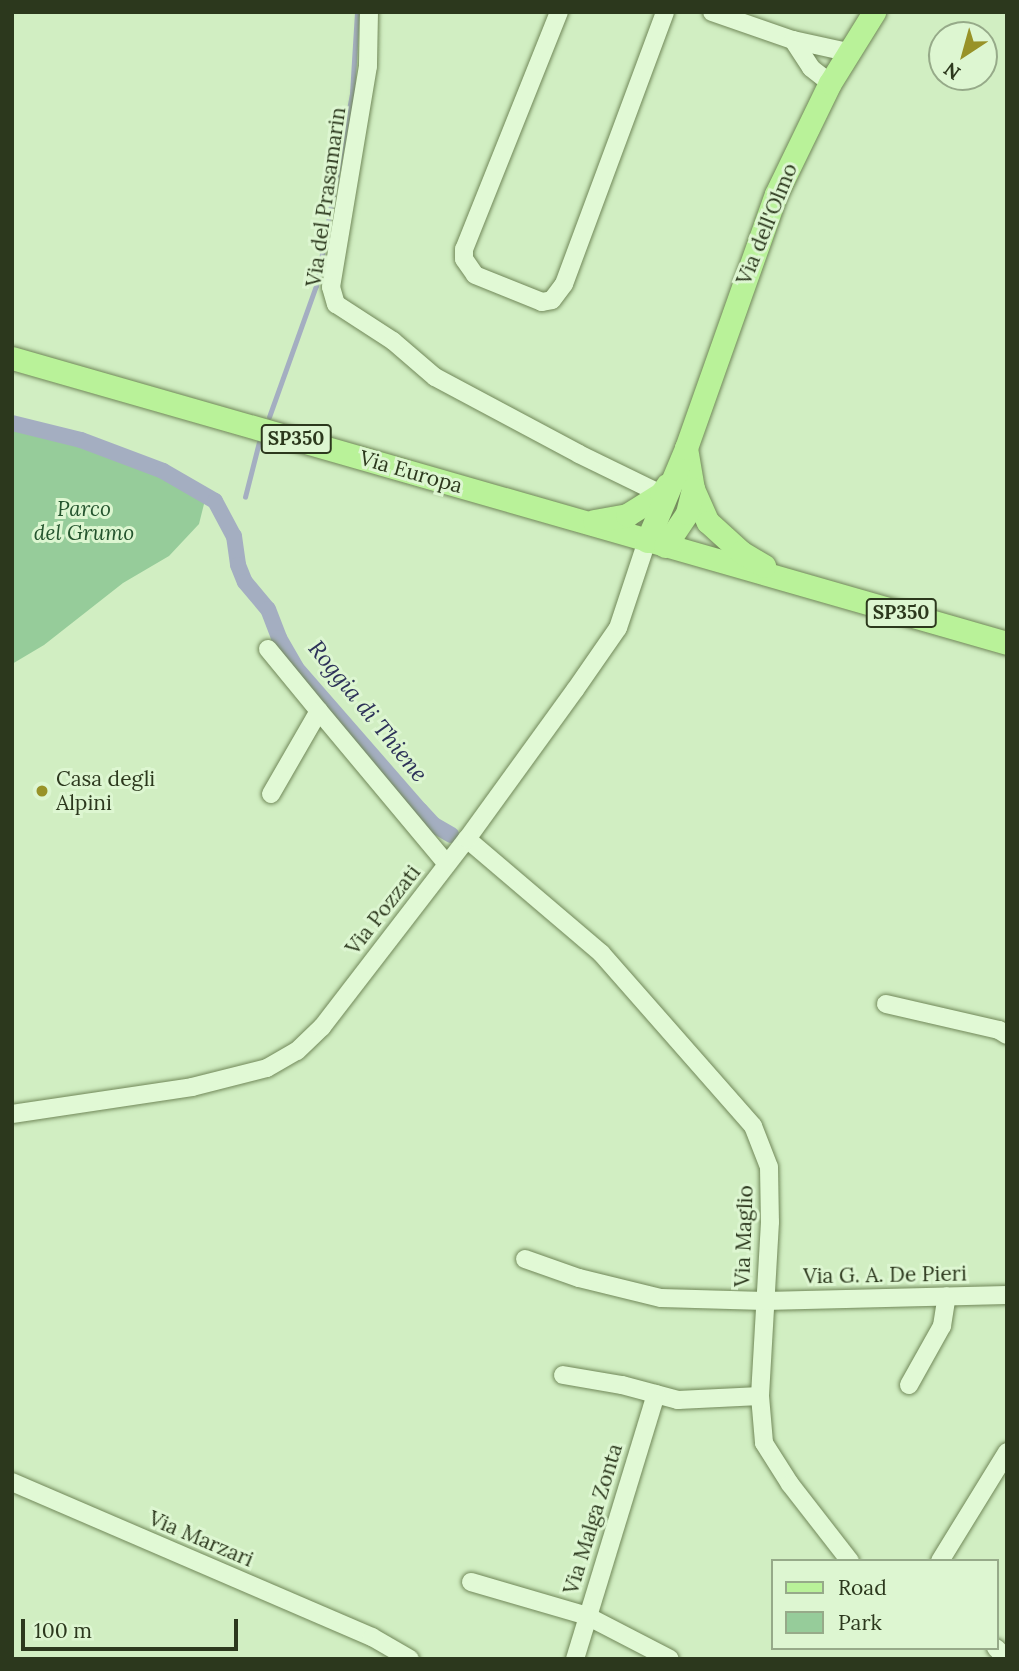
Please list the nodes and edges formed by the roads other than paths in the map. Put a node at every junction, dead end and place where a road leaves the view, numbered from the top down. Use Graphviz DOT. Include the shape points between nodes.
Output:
graph roads {
  1 [pos="369,12"];
  2 [pos="559,12"];
  3 [pos="665,12"];
  4 [pos="712,12"];
  5 [pos="874,12"];
  6 [pos="793,40"];
  7 [pos="847,52"];
  8 [pos="830,83"];
  9 [pos="12,358"];
  10 [pos="686,448"];
  11 [pos="667,485"];
  12 [pos="693,489"];
  13 [pos="580,521"];
  14 [pos="656,544"];
  15 [pos="794,583"];
  16 [pos="1007,643"];
  17 [pos="268,649"];
  18 [pos="319,711"];
  19 [pos="271,794"];
  20 [pos="467,839"];
  21 [pos="447,864"];
  22 [pos="886,1004"];
  23 [pos="1007,1035"];
  24 [pos="12,1114"];
  25 [pos="525,1259"];
  26 [pos="1007,1295"];
  27 [pos="947,1296"];
  28 [pos="765,1300"];
  29 [pos="563,1375"];
  30 [pos="909,1385"];
  31 [pos="656,1394"];
  32 [pos="760,1395"];
  33 [pos="1007,1452"];
  34 [pos="12,1482"];
  35 [pos="848,1559"];
  36 [pos="941,1559"];
  37 [pos="471,1582"];
  38 [pos="586,1616"];
  39 [pos="410,1659"];
  40 [pos="575,1659"];
  41 [pos="670,1659"];
  1 -- 11 [label="street, Via del Prasamarin" via="368,66 331,287 336,304 393,341 435,377 579,454"];
  2 -- 3 [label="street" via="464,249 464,259 475,275 542,302 552,300 564,284"];
  4 -- 6 [label="street"];
  5 -- 7 [label="main road, Via dell'Olmo"];
  6 -- 7 [label="street"];
  6 -- 8 [label="street" via="811,68"];
  7 -- 8 [label="main road, Via dell'Olmo"];
  8 -- 10 [label="main road, Via dell'Olmo" via="776,194"];
  9 -- 13 [label="main road, Via Europa / SP350"];
  10 -- 11 [label="main road, Via dell'Olmo"];
  10 -- 12 [label="main road, Via dell'Olmo"];
  11 -- 13 [label="main road" via="617,519"];
  11 -- 14 [label="main road, Via dell'Olmo"];
  12 -- 14 [label="main road, Via dell'Olmo" via="687,513"];
  12 -- 15 [label="main road, Via dell'Olmo" via="708,522 724,539"];
  13 -- 14 [label="main road, Via Europa / SP350"];
  14 -- 15 [label="main road, SP350"];
  14 -- 20 [label="street, Via Pozzati" via="618,628"];
  15 -- 16 [label="main road, SP350"];
  17 -- 18 [label="street"];
  18 -- 19 [label="street"];
  18 -- 21 [label="street"];
  20 -- 21 [label="street, Via Pozzati"];
  20 -- 28 [label="street, Via Maglio" via="601,953 753,1126 769,1167"];
  21 -- 24 [label="street, Via Pozzati" via="322,1027 297,1051 267,1068 192,1087"];
  22 -- 23 [label="street"];
  25 -- 28 [label="street, Via G. A. De Pieri" via="661,1298"];
  26 -- 27 [label="street, Via G. A. De Pieri"];
  27 -- 28 [label="street, Via G. A. De Pieri"];
  27 -- 30 [label="street" via="942,1326"];
  28 -- 32 [label="street, Via Maglio"];
  29 -- 31 [label="street"];
  31 -- 32 [label="street" via="678,1400"];
  31 -- 38 [label="street, Via Malga Zonta"];
  32 -- 35 [label="street, Via Maglio" via="764,1443"];
  33 -- 36 [label="street"];
  34 -- 39 [label="street, Via Marzari" via="372,1637"];
  37 -- 38 [label="street"];
  38 -- 40 [label="street, Via Malga Zonta"];
  38 -- 41 [label="street"];
}
